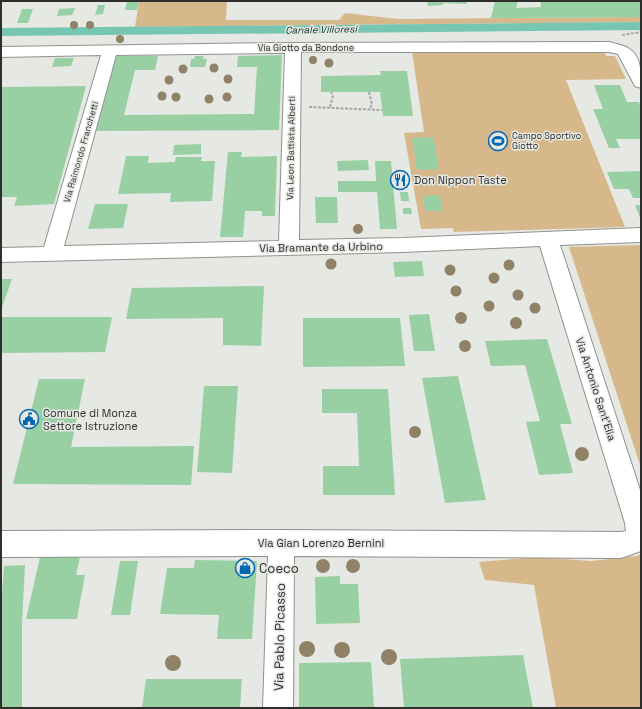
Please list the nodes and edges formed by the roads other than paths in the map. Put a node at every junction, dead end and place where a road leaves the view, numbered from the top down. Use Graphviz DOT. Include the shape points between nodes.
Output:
graph roads {
  1 [pos="293,48"];
  2 [pos="110,50"];
  3 [pos="1,52"];
  4 [pos="641,83"];
  5 [pos="641,235"];
  6 [pos="548,240"];
  7 [pos="289,248"];
  8 [pos="52,254"];
  9 [pos="1,255"];
  10 [pos="639,539"];
  11 [pos="281,543"];
  12 [pos="1,544"];
  13 [pos="278,708"];
  1 -- 2 [label="street, Via Giotto da Bondone"];
  1 -- 4 [label="street, Via Giotto da Bondone" via="610,47 623,51"];
  1 -- 7 [label="street, Via Leon Battista Alberti"];
  2 -- 3 [label="street, Via Giotto da Bondone"];
  2 -- 8 [label="street, Via Raimondo Franchetti"];
  5 -- 6 [label="street, Via Bramante da Urbino"];
  6 -- 7 [label="street, Via Bramante da Urbino"];
  6 -- 10 [label="street, Via Antonio Sant'Elia" via="638,523"];
  7 -- 8 [label="street, Via Bramante da Urbino"];
  8 -- 9 [label="street, Via Bramante da Urbino"];
  10 -- 11 [label="street, Via Gian Lorenzo Bernini" via="621,545"];
  11 -- 12 [label="street, Via Gian Lorenzo Bernini"];
  11 -- 13 [label="street, Via Pablo Picasso"];
}
